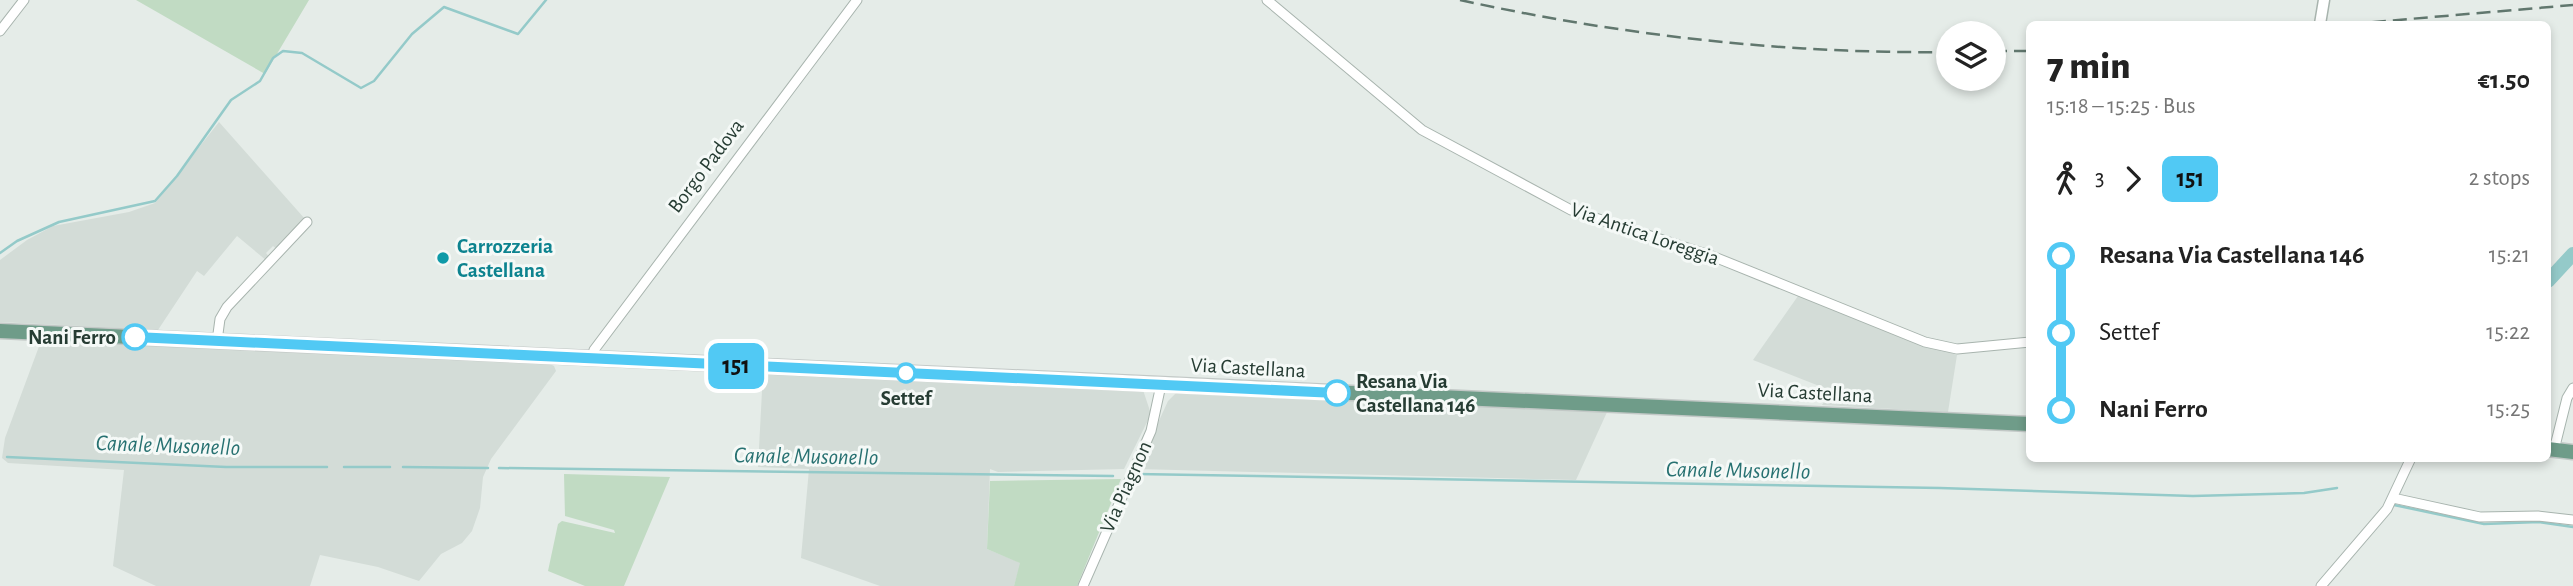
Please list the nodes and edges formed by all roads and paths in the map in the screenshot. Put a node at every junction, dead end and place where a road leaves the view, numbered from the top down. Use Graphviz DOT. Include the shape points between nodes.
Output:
graph roads {
  1 [pos="24,0"];
  2 [pos="857,0"];
  3 [pos="1267,0"];
  4 [pos="2324,0"];
  5 [pos="2321,21"];
  6 [pos="0,31"];
  7 [pos="307,222"];
  8 [pos="0,331"];
  9 [pos="217,341"];
  10 [pos="2026,342"];
  11 [pos="592,358"];
  12 [pos="1161,385"];
  13 [pos="2573,388"];
  14 [pos="2026,424"];
  15 [pos="2551,449"];
  16 [pos="2573,452"];
  17 [pos="2409,462"];
  18 [pos="2393,498"];
  19 [pos="2573,520"];
  20 [pos="1083,586"];
  21 [pos="2321,586"];
  1 -- 6 [label="street"];
  2 -- 11 [label="street, Borgo Padova"];
  3 -- 10 [label="street, Via Antica Loreggia" via="1422,130 1571,210 1713,256 1925,342 1957,349"];
  4 -- 5 [label="street"];
  7 -- 9 [label="street" via="227,306"];
  8 -- 9 [label="main road"];
  9 -- 11 [label="main road"];
  11 -- 12 [label="main road, Via Castellana"];
  12 -- 14 [label="main road, Via Castellana"];
  12 -- 20 [label="street, Via Piagnon" via="1151,431"];
  13 -- 15 [label="street"];
  15 -- 16 [label="main road"];
  17 -- 18 [label="street"];
  18 -- 19 [label="street" via="2480,517"];
  18 -- 21 [label="street" via="2378,522"];
}
